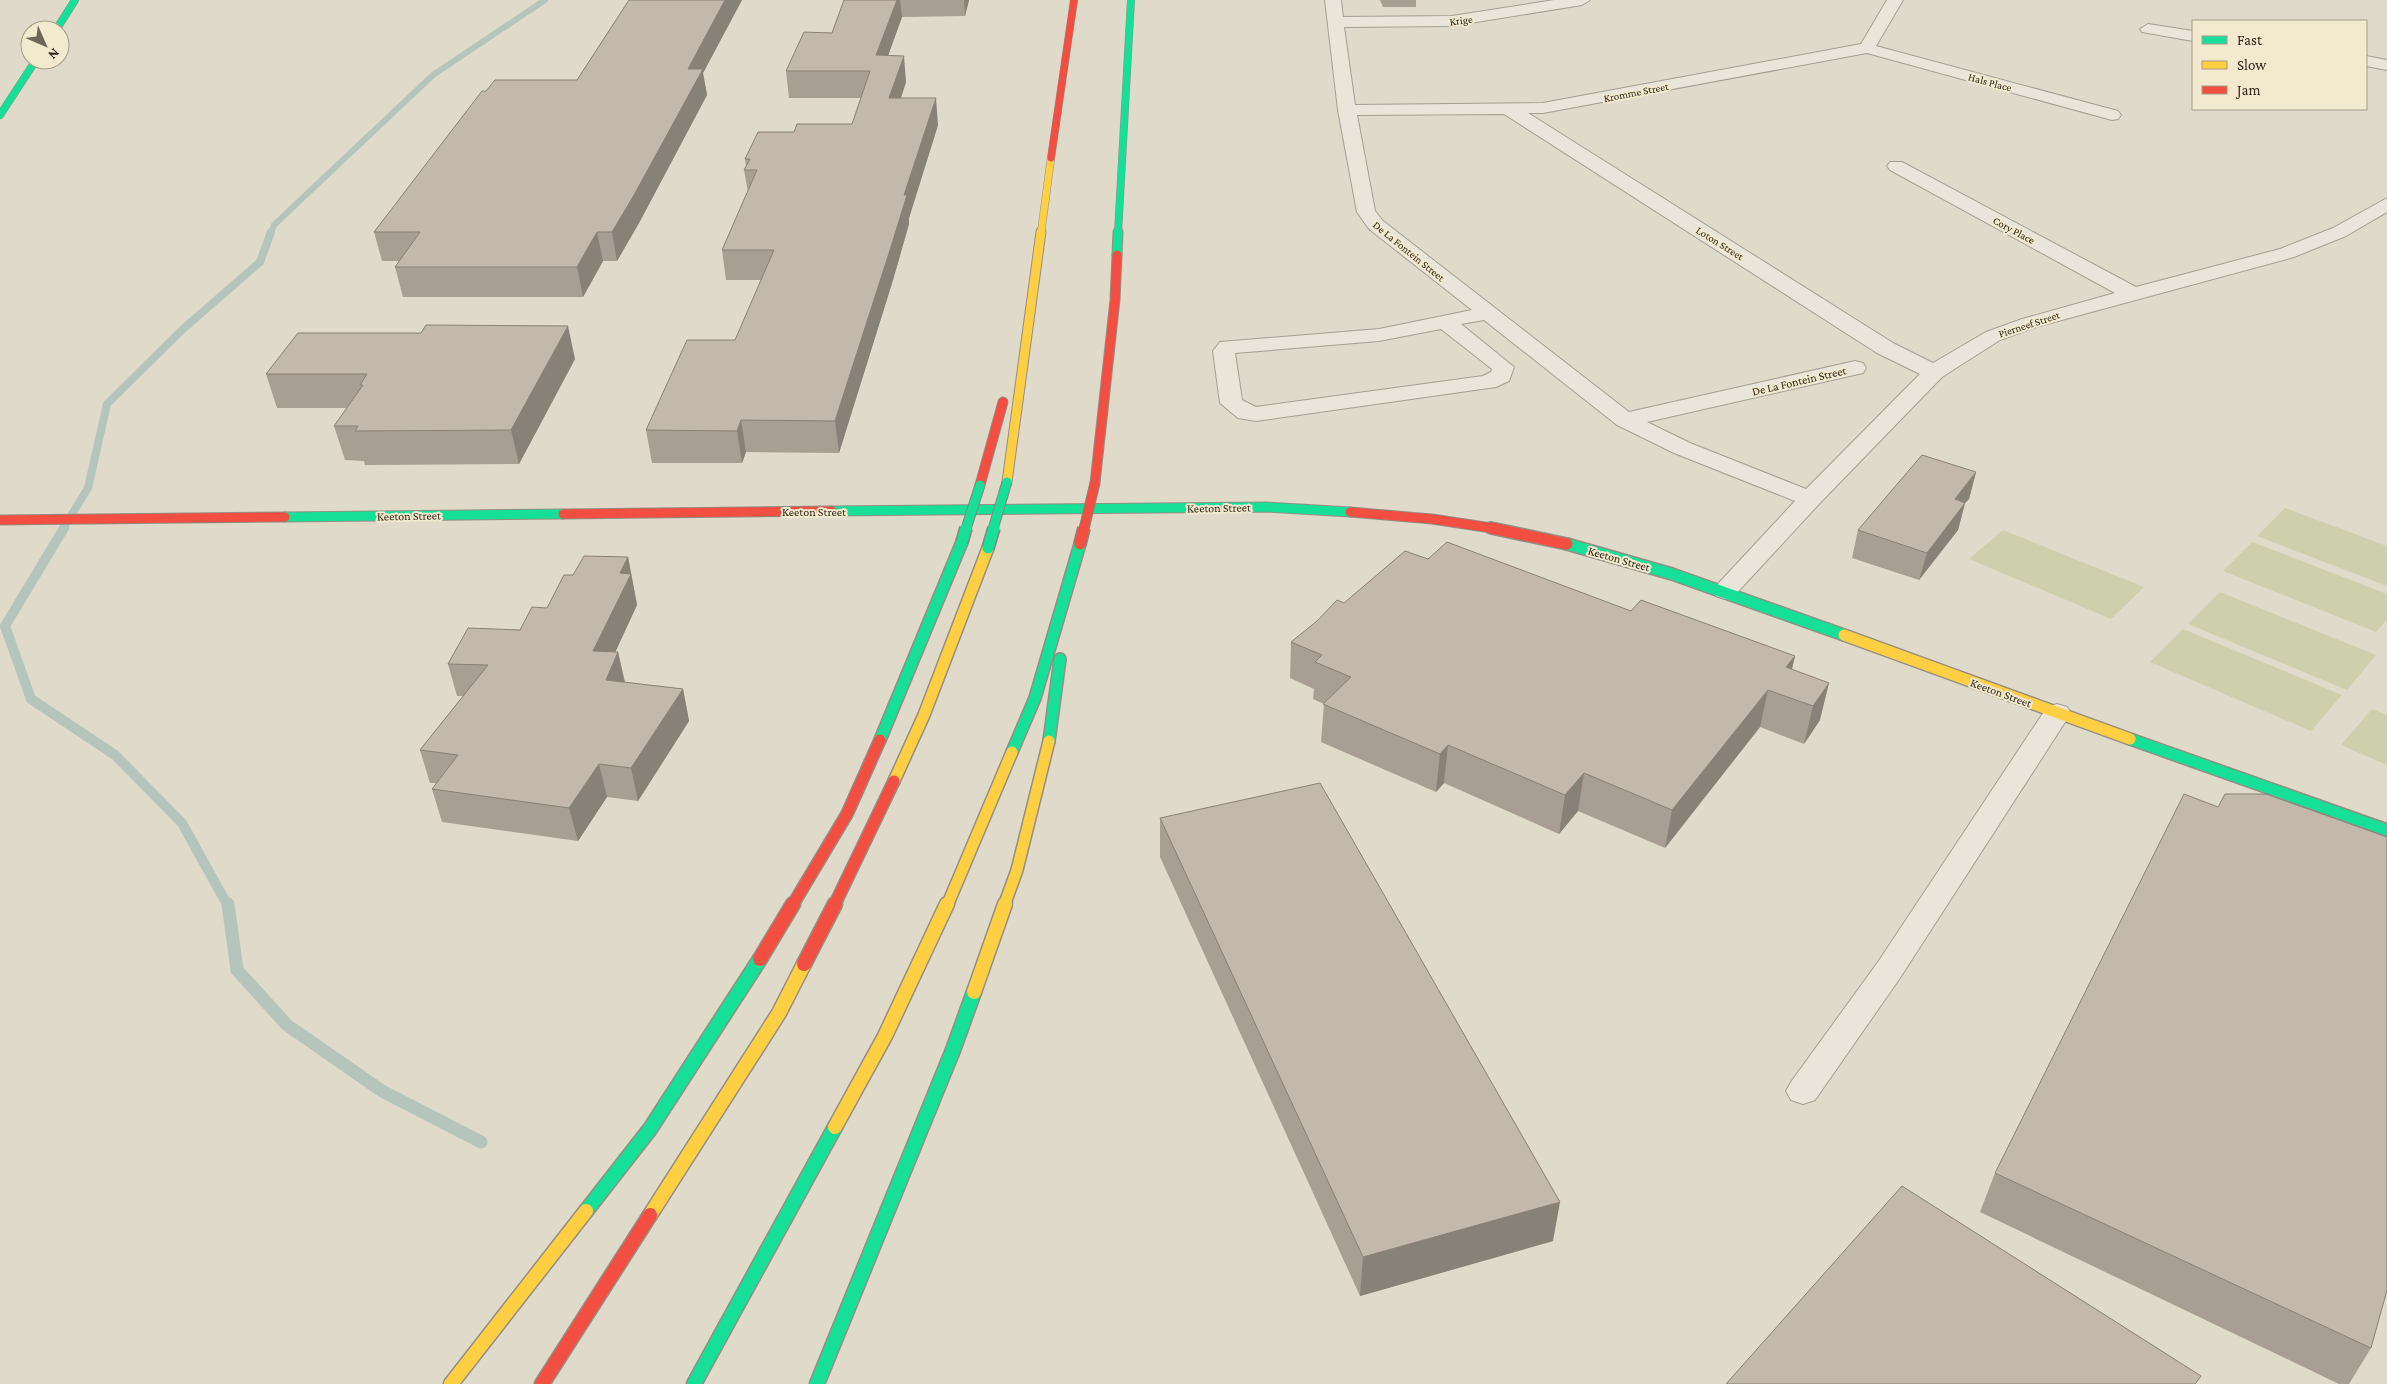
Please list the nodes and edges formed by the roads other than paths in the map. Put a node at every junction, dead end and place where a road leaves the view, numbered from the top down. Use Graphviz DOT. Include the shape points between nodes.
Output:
graph roads {
  1 [pos="75,0"];
  2 [pos="1074,0"];
  3 [pos="1131,0"];
  4 [pos="1333,0"];
  5 [pos="1582,0"];
  6 [pos="1895,0"];
  7 [pos="62,20"];
  8 [pos="1338,22"];
  9 [pos="2148,29"];
  10 [pos="2192,36"];
  11 [pos="1867,48"];
  12 [pos="2367,62"];
  13 [pos="2387,65"];
  14 [pos="29,70"];
  15 [pos="1508,109"];
  16 [pos="1347,110"];
  17 [pos="0,115"];
  18 [pos="2112,115"];
  19 [pos="1896,166"];
  20 [pos="2387,204"];
  21 [pos="2133,294"];
  22 [pos="1028,308"];
  23 [pos="1487,313"];
  24 [pos="1445,322"];
  25 [pos="1855,368"];
  26 [pos="1934,372"];
  27 [pos="1625,420"];
  28 [pos="1810,499"];
  29 [pos="0,520"];
  30 [pos="1069,576"];
  31 [pos="1725,591"];
  32 [pos="2057,713"];
  33 [pos="2387,830"];
  34 [pos="1802,1091"];
  35 [pos="451,1384"];
  36 [pos="542,1384"];
  37 [pos="694,1384"];
  38 [pos="817,1384"];
  1 -- 7 [label="main road"];
  2 -- 22 [label="main road"];
  3 -- 30 [label="main road, bridge" via="1115,300 1095,484"];
  4 -- 8 [label="street, De La Fontein Street"];
  5 -- 8 [label="street, Krige" via="1452,21"];
  6 -- 11 [label="street"];
  8 -- 16 [label="street, De La Fontein Street"];
  9 -- 10 [label="street"];
  11 -- 15 [label="street, Kromme Street" via="1565,105"];
  11 -- 18 [label="street, Hals Place"];
  12 -- 13 [label="street"];
  14 -- 17 [label="main road"];
  15 -- 16 [label="street, Kromme Street"];
  15 -- 26 [label="street, Loton Street" via="1885,348"];
  16 -- 23 [label="street, De La Fontein Street" via="1366,212 1370,218 1389,237"];
  19 -- 21 [label="street, Cory Place"];
  20 -- 21 [label="street, Pierneef Street" via="2370,216 2298,248"];
  21 -- 26 [label="street, Pierneef Street" via="2009,329"];
  22 -- 35 [label="main road, bridge" via="962,542 848,814 763,955 650,1129"];
  22 -- 36 [label="main road, bridge" via="1007,482 988,548 924,715 861,854 779,1013"];
  23 -- 24 [label="street"];
  23 -- 27 [label="street, De La Fontein Street"];
  24 -- 24 [label="street" via="1364,337 1228,347 1224,351 1231,403 1246,413 1262,413 1488,382 1501,376 1503,367"];
  25 -- 27 [label="street, De La Fontein Street"];
  26 -- 28 [label="street, Pierneef Street"];
  27 -- 28 [label="street, De La Fontein Street" via="1682,448"];
  28 -- 31 [label="street, Pierneef Street"];
  29 -- 31 [label="main road, Keeton Street" via="1266,507 1399,515 1519,532 1615,556"];
  30 -- 37 [label="main road" via="1034,698 939,924 886,1036"];
  30 -- 38 [label="main road" via="1050,736 1017,870 953,1050"];
  31 -- 32 [label="main road, Keeton Street"];
  32 -- 33 [label="main road, Keeton Street"];
  32 -- 34 [label="street" via="1889,970"];
}
